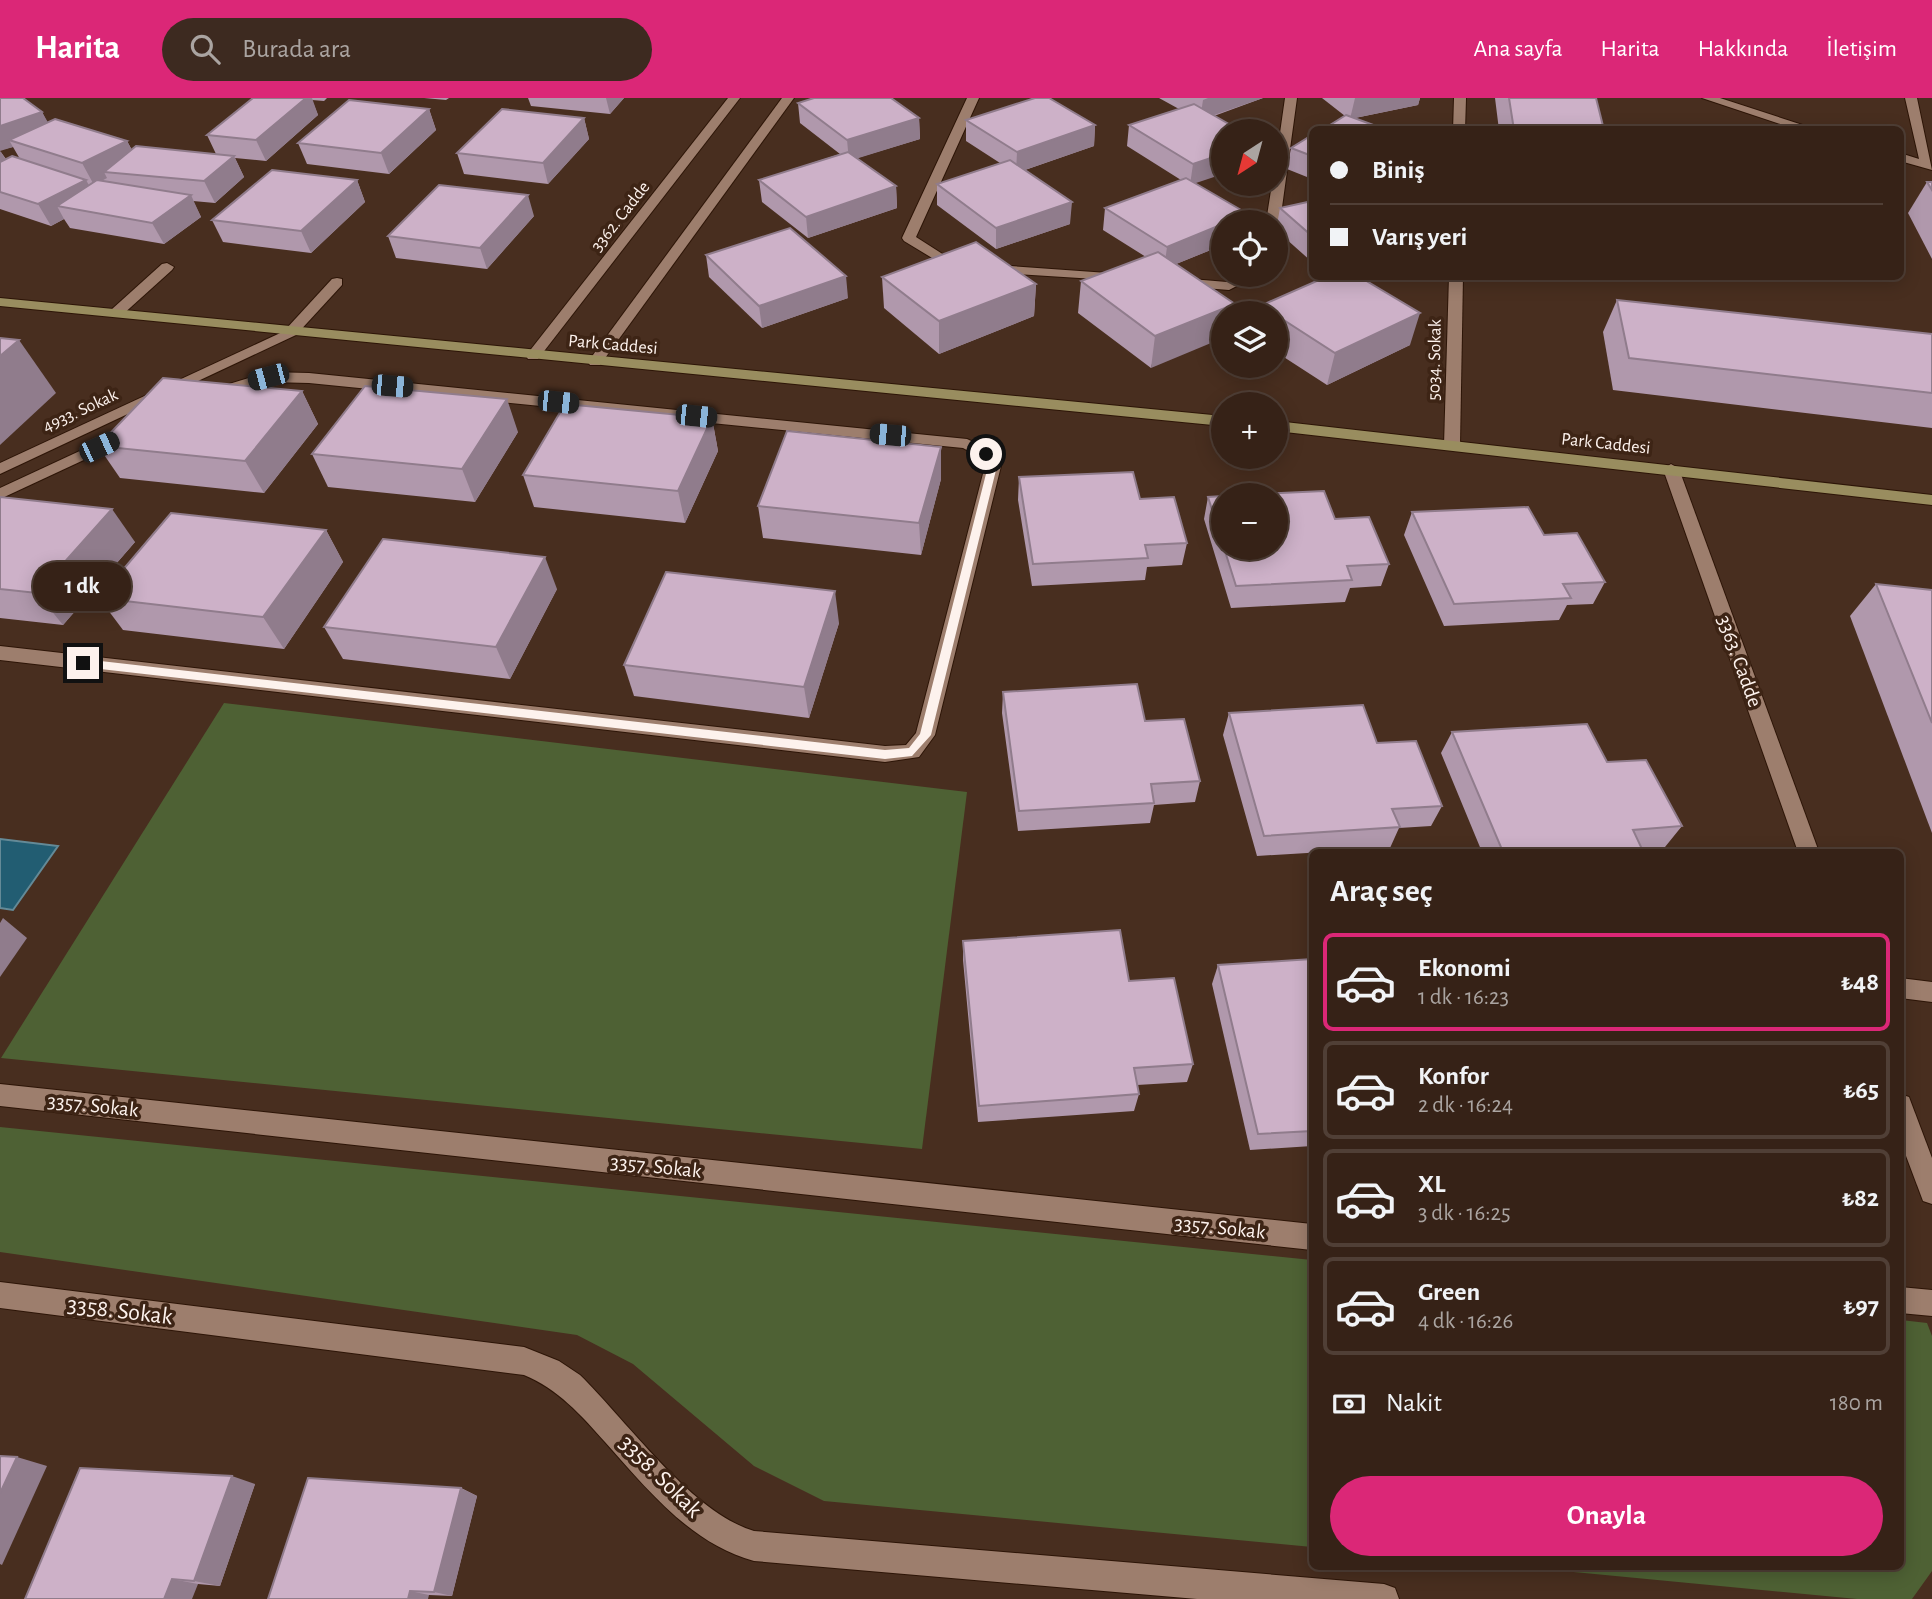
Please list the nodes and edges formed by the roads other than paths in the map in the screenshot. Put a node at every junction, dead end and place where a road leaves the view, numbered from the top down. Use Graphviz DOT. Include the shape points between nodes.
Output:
graph roads {
  1 [pos="734,98"];
  2 [pos="788,98"];
  3 [pos="973,98"];
  4 [pos="1291,98"];
  5 [pos="1460,98"];
  6 [pos="1709,98"];
  7 [pos="1910,98"];
  8 [pos="1915,117"];
  9 [pos="1932,118"];
  10 [pos="1459,126"];
  11 [pos="1799,126"];
  12 [pos="1904,158"];
  13 [pos="1930,165"];
  14 [pos="1275,210"];
  15 [pos="167,267"];
  16 [pos="1132,279"];
  17 [pos="1456,280"];
  18 [pos="1160,281"];
  19 [pos="337,282"];
  20 [pos="1211,285"];
  21 [pos="0,302"];
  22 [pos="116,313"];
  23 [pos="291,332"];
  24 [pos="533,356"];
  25 [pos="595,362"];
  26 [pos="198,400"];
  27 [pos="1211,420"];
  28 [pos="1288,427"];
  29 [pos="136,429"];
  30 [pos="1452,445"];
  31 [pos="0,469"];
  32 [pos="1671,469"];
  33 [pos="0,494"];
  34 [pos="1932,500"];
  35 [pos="0,653"];
  36 [pos="1809,849"];
  37 [pos="1904,988"];
  38 [pos="1932,992"];
  39 [pos="0,1095"];
  40 [pos="1904,1116"];
  41 [pos="1932,1192"];
  42 [pos="1309,1237"];
  43 [pos="0,1295"];
  44 [pos="1904,1300"];
  45 [pos="1932,1303"];
  46 [pos="1384,1599"];
  1 -- 24 [label="street, 3362. Cadde"];
  2 -- 25 [label="street"];
  3 -- 16 [label="street" via="909,238 951,266"];
  4 -- 14 [label="street"];
  5 -- 10 [label="street"];
  6 -- 11 [label="street"];
  7 -- 8 [label="street"];
  8 -- 9 [label="street"];
  8 -- 13 [label="street"];
  12 -- 13 [label="street"];
  15 -- 22 [label="street"];
  17 -- 30 [label="street, 5034. Sokak"];
  18 -- 20 [label="street"];
  19 -- 23 [label="street"];
  21 -- 22 [label="street, Park Caddesi"];
  22 -- 23 [label="street, Park Caddesi"];
  23 -- 24 [label="street, Park Caddesi"];
  23 -- 31 [label="street, 4933. Sokak"];
  24 -- 25 [label="street, Park Caddesi"];
  25 -- 27 [label="street, Park Caddesi"];
  26 -- 35 [label="street" via="222,388 268,377 309,378 967,444 986,454 993,466 925,735 912,752 885,754"];
  28 -- 30 [label="street, Park Caddesi"];
  29 -- 33 [label="street"];
  30 -- 32 [label="street, Park Caddesi"];
  32 -- 34 [label="street, Park Caddesi"];
  32 -- 36 [label="street, 3363. Cadde"];
  37 -- 38 [label="street"];
  39 -- 42 [label="street, 3357. Sokak"];
  40 -- 41 [label="street"];
  43 -- 46 [label="street, 3358. Sokak" via="524,1361 570,1385 686,1505 746,1544"];
  44 -- 45 [label="street"];
}
